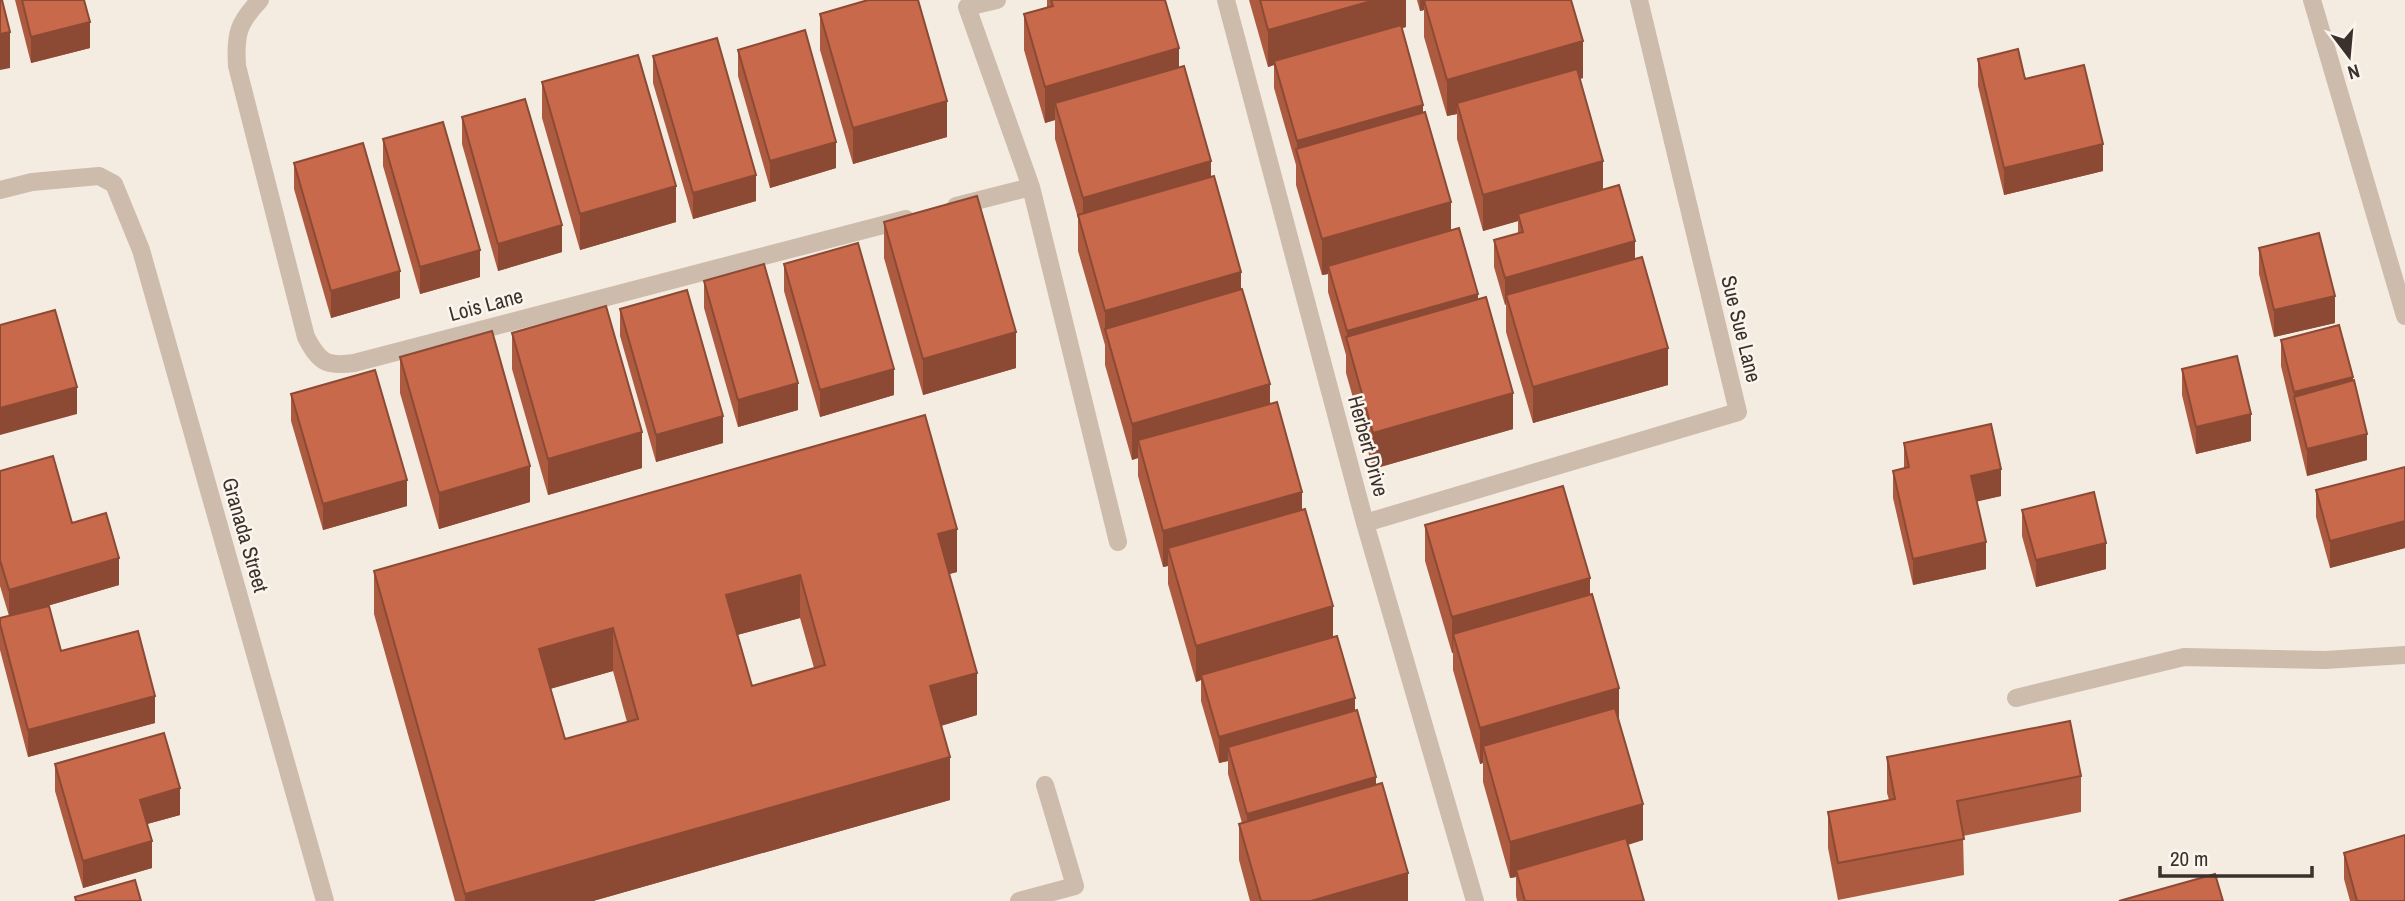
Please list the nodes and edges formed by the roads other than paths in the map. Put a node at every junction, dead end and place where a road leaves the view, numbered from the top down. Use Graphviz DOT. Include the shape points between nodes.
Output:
graph roads {
  1 [pos="261,0"];
  2 [pos="997,0"];
  3 [pos="1226,0"];
  4 [pos="1639,0"];
  5 [pos="2312,0"];
  6 [pos="1031,187"];
  7 [pos="0,190"];
  8 [pos="2405,316"];
  9 [pos="1365,523"];
  10 [pos="1118,542"];
  11 [pos="2405,654"];
  12 [pos="2016,698"];
  13 [pos="1045,785"];
  14 [pos="325,901"];
  15 [pos="1019,901"];
  16 [pos="1475,901"];
  1 -- 6 [label="street, Lois Lane" via="244,17 235,41 237,66 306,337 316,356 336,366"];
  2 -- 6 [label="street" via="967,7"];
  3 -- 9 [label="street, Herbert Drive"];
  4 -- 9 [label="street, Sue Sue Lane" via="1738,412"];
  5 -- 8 [label="street"];
  6 -- 10 [label="street"];
  7 -- 14 [label="street, Granada Street" via="99,176 114,184 141,250"];
  9 -- 16 [label="street, Herbert Drive"];
  11 -- 12 [label="street" via="2325,660 2184,657"];
  13 -- 15 [label="street" via="1075,886"];
}
